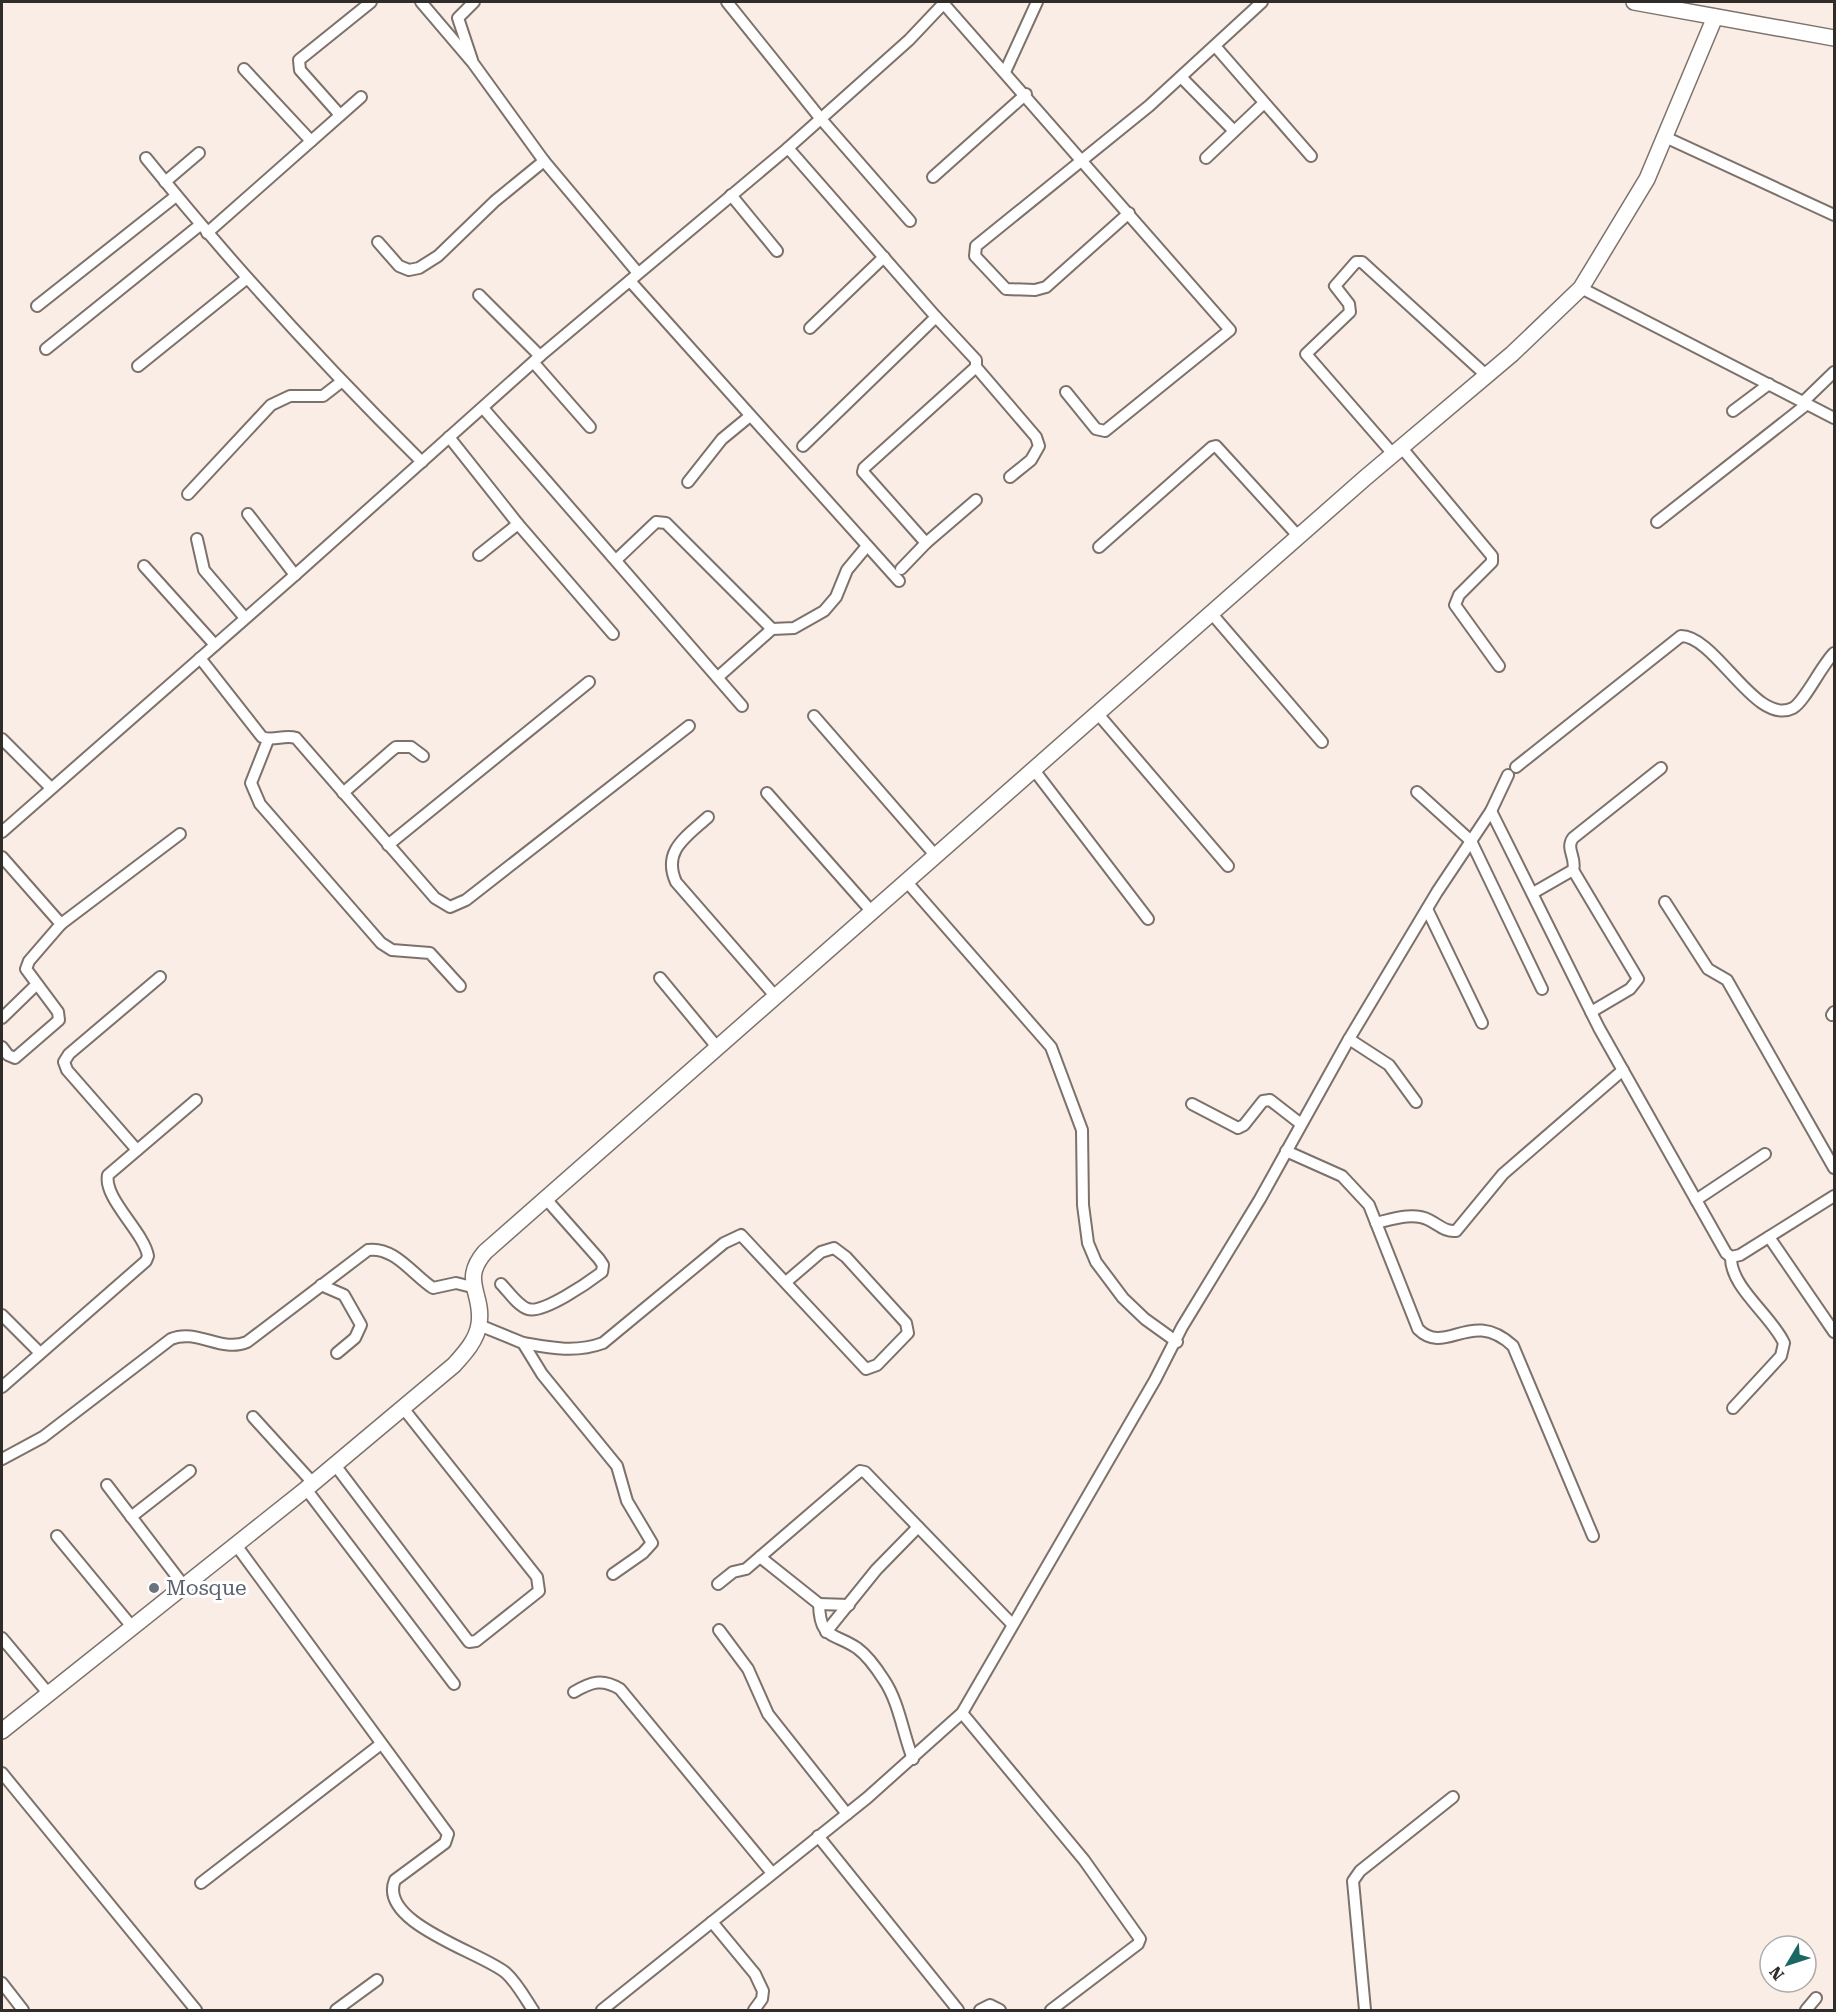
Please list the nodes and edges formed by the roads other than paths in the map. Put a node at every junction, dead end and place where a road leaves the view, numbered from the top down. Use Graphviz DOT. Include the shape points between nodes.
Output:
graph roads {
  1 [pos="371,2"];
  2 [pos="421,2"];
  3 [pos="474,2"];
  4 [pos="727,2"];
  5 [pos="944,2"];
  6 [pos="1037,2"];
  7 [pos="1262,2"];
  8 [pos="1634,2"];
  9 [pos="1715,17"];
  10 [pos="1834,38"];
  11 [pos="1215,46"];
  12 [pos="472,63"];
  13 [pos="244,69"];
  14 [pos="1005,72"];
  15 [pos="1181,77"];
  16 [pos="1026,94"];
  17 [pos="361,97"];
  18 [pos="1264,103"];
  19 [pos="340,115"];
  20 [pos="821,119"];
  21 [pos="1234,131"];
  22 [pos="1665,137"];
  23 [pos="311,141"];
  24 [pos="788,148"];
  25 [pos="199,153"];
  26 [pos="1311,156"];
  27 [pos="146,158"];
  28 [pos="1206,158"];
  29 [pos="1083,160"];
  30 [pos="544,161"];
  31 [pos="933,177"];
  32 [pos="165,182"];
  33 [pos="732,195"];
  34 [pos="176,196"];
  35 [pos="1129,213"];
  36 [pos="1834,215"];
  37 [pos="910,221"];
  38 [pos="204,229"];
  39 [pos="378,242"];
  40 [pos="777,250"];
  41 [pos="884,257"];
  42 [pos="634,277"];
  43 [pos="246,279"];
  44 [pos="1581,288"];
  45 [pos="479,296"];
  46 [pos="37,306"];
  47 [pos="936,317"];
  48 [pos="810,328"];
  49 [pos="46,349"];
  50 [pos="537,359"];
  51 [pos="138,366"];
  52 [pos="976,367"];
  53 [pos="1834,372"];
  54 [pos="1487,376"];
  55 [pos="341,382"];
  56 [pos="1769,384"];
  57 [pos="1066,392"];
  58 [pos="1805,403"];
  59 [pos="483,408"];
  60 [pos="1733,411"];
  61 [pos="750,416"];
  62 [pos="1834,418"];
  63 [pos="590,427"];
  64 [pos="449,437"];
  65 [pos="803,446"];
  66 [pos="1397,451"];
  67 [pos="422,462"];
  68 [pos="1010,477"];
  69 [pos="688,482"];
  70 [pos="188,494"];
  71 [pos="975,500"];
  72 [pos="248,514"];
  73 [pos="1657,522"];
  74 [pos="518,524"];
  75 [pos="1299,537"];
  76 [pos="197,539"];
  77 [pos="926,543"];
  78 [pos="867,546"];
  79 [pos="1099,547"];
  80 [pos="479,555"];
  81 [pos="616,560"];
  82 [pos="144,566"];
  83 [pos="901,569"];
  84 [pos="295,575"];
  85 [pos="898,581"];
  86 [pos="1212,614"];
  87 [pos="245,618"];
  88 [pos="772,629"];
  89 [pos="613,634"];
  90 [pos="215,645"];
  91 [pos="1834,653"];
  92 [pos="200,658"];
  93 [pos="1499,666"];
  94 [pos="718,677"];
  95 [pos="589,682"];
  96 [pos="742,706"];
  97 [pos="1098,714"];
  98 [pos="814,717"];
  99 [pos="689,726"];
  100 [pos="2,739"];
  101 [pos="268,740"];
  102 [pos="1322,742"];
  103 [pos="423,756"];
  104 [pos="1661,768"];
  105 [pos="1034,770"];
  106 [pos="51,788"];
  107 [pos="1417,792"];
  108 [pos="343,793"];
  109 [pos="767,793"];
  110 [pos="1491,812"];
  111 [pos="708,817"];
  112 [pos="2,832"];
  113 [pos="180,834"];
  114 [pos="1471,841"];
  115 [pos="388,845"];
  116 [pos="935,855"];
  117 [pos="2,857"];
  118 [pos="1228,866"];
  119 [pos="1573,870"];
  120 [pos="906,880"];
  121 [pos="1533,893"];
  122 [pos="1665,902"];
  123 [pos="1427,909"];
  124 [pos="872,912"];
  125 [pos="1148,919"];
  126 [pos="61,924"];
  127 [pos="160,977"];
  128 [pos="660,978"];
  129 [pos="36,985"];
  130 [pos="460,986"];
  131 [pos="1542,989"];
  132 [pos="776,997"];
  133 [pos="1591,1012"];
  134 [pos="2,1018"];
  135 [pos="1482,1023"];
  136 [pos="1349,1039"];
  137 [pos="2,1047"];
  138 [pos="717,1047"];
  139 [pos="1623,1070"];
  140 [pos="196,1100"];
  141 [pos="1416,1102"];
  142 [pos="1192,1104"];
  143 [pos="1301,1124"];
  144 [pos="137,1150"];
  145 [pos="1286,1151"];
  146 [pos="1765,1154"];
  147 [pos="1834,1168"];
  148 [pos="1834,1196"];
  149 [pos="546,1199"];
  150 [pos="1696,1200"];
  151 [pos="1376,1223"];
  152 [pos="1768,1237"];
  153 [pos="1731,1257"];
  154 [pos="786,1282"];
  155 [pos="501,1284"];
  156 [pos="321,1285"];
  157 [pos="472,1287"];
  158 [pos="2,1314"];
  159 [pos="479,1325"];
  160 [pos="1834,1332"];
  161 [pos="1177,1342"];
  162 [pos="523,1343"];
  163 [pos="40,1353"];
  164 [pos="337,1353"];
  165 [pos="2,1387"];
  166 [pos="403,1408"];
  167 [pos="1733,1408"];
  168 [pos="252,1417"];
  169 [pos="2,1459"];
  170 [pos="335,1465"];
  171 [pos="190,1471"];
  172 [pos="107,1485"];
  173 [pos="310,1486"];
  174 [pos="132,1517"];
  175 [pos="918,1527"];
  176 [pos="57,1536"];
  177 [pos="1593,1536"];
  178 [pos="236,1545"];
  179 [pos="760,1557"];
  180 [pos="613,1574"];
  181 [pos="718,1584"];
  182 [pos="184,1586"];
  183 [pos="819,1604"];
  184 [pos="849,1605"];
  185 [pos="1012,1624"];
  186 [pos="133,1628"];
  187 [pos="719,1630"];
  188 [pos="826,1632"];
  189 [pos="2,1638"];
  190 [pos="454,1684"];
  191 [pos="574,1692"];
  192 [pos="48,1693"];
  193 [pos="962,1713"];
  194 [pos="2,1731"];
  195 [pos="381,1744"];
  196 [pos="913,1759"];
  197 [pos="2,1773"];
  198 [pos="1453,1797"];
  199 [pos="847,1814"];
  200 [pos="818,1836"];
  201 [pos="772,1873"];
  202 [pos="201,1883"];
  203 [pos="712,1922"];
  204 [pos="377,1980"];
  205 [pos="2,1983"];
  206 [pos="1816,1998"];
  207 [pos="23,2010"];
  208 [pos="196,2010"];
  209 [pos="336,2010"];
  210 [pos="533,2010"];
  211 [pos="602,2010"];
  212 [pos="754,2010"];
  213 [pos="958,2010"];
  214 [pos="980,2010"];
  215 [pos="1000,2010"];
  216 [pos="1050,2010"];
  217 [pos="1365,2010"];
  218 [pos="1806,2010"];
  1 -- 19 [label="street" via="299,60 300,70"];
  2 -- 12 [label="street"];
  3 -- 12 [label="street" via="458,18"];
  4 -- 20 [label="street"];
  5 -- 14 [label="street"];
  5 -- 20 [label="street" via="909,40"];
  6 -- 14 [label="street"];
  7 -- 11 [label="street"];
  8 -- 9 [label="street"];
  9 -- 10 [label="street"];
  9 -- 22 [label="street"];
  11 -- 15 [label="street"];
  11 -- 18 [label="street"];
  12 -- 30 [label="street"];
  13 -- 23 [label="street"];
  14 -- 16 [label="street"];
  15 -- 21 [label="street"];
  15 -- 29 [label="street"];
  16 -- 29 [label="street"];
  16 -- 31 [label="street"];
  17 -- 19 [label="street"];
  18 -- 21 [label="street"];
  18 -- 26 [label="street"];
  19 -- 23 [label="street"];
  20 -- 24 [label="street"];
  20 -- 37 [label="street"];
  21 -- 28 [label="street"];
  22 -- 36 [label="street"];
  22 -- 44 [label="street" via="1642,189"];
  23 -- 38 [label="street"];
  24 -- 33 [label="street"];
  24 -- 41 [label="street"];
  25 -- 32 [label="street"];
  27 -- 32 [label="street"];
  29 -- 35 [label="street"];
  29 -- 35 [label="street" via="976,246 975,255 996,281 1006,289 1046,287"];
  30 -- 39 [label="street" via="438,256 419,268 399,266"];
  30 -- 42 [label="street"];
  32 -- 34 [label="street"];
  33 -- 40 [label="street"];
  33 -- 42 [label="street"];
  34 -- 38 [label="street"];
  34 -- 46 [label="street"];
  35 -- 57 [label="street" via="1230,330 1105,431 1096,429"];
  38 -- 43 [label="street"];
  38 -- 49 [label="street"];
  41 -- 47 [label="street"];
  41 -- 48 [label="street"];
  42 -- 50 [label="street"];
  42 -- 61 [label="street"];
  43 -- 51 [label="street"];
  43 -- 55 [label="street"];
  44 -- 54 [label="street"];
  44 -- 56 [label="street"];
  45 -- 50 [label="street"];
  47 -- 52 [label="street" via="976,360"];
  47 -- 65 [label="street"];
  50 -- 59 [label="street"];
  50 -- 63 [label="street"];
  52 -- 68 [label="street" via="1040,446 1031,460"];
  52 -- 77 [label="street" via="862,472"];
  53 -- 58 [label="street"];
  54 -- 66 [label="street"];
  54 -- 66 [label="street" via="1362,262 1356,262 1335,286 1349,304 1350,312 1306,354"];
  55 -- 67 [label="street"];
  55 -- 70 [label="street" via="323,396 290,396 271,405"];
  56 -- 58 [label="street"];
  56 -- 60 [label="street"];
  58 -- 62 [label="street"];
  58 -- 73 [label="street"];
  59 -- 64 [label="street"];
  59 -- 81 [label="street"];
  61 -- 69 [label="street" via="722,439"];
  61 -- 78 [label="street"];
  64 -- 67 [label="street"];
  64 -- 74 [label="street"];
  66 -- 75 [label="street"];
  66 -- 93 [label="street" via="1492,556 1492,562 1459,595 1455,606"];
  67 -- 84 [label="street"];
  71 -- 77 [label="street"];
  72 -- 84 [label="street"];
  74 -- 80 [label="street"];
  74 -- 89 [label="street"];
  75 -- 79 [label="street" via="1216,446"];
  75 -- 86 [label="street"];
  76 -- 87 [label="street" via="204,570"];
  77 -- 83 [label="street"];
  78 -- 85 [label="street"];
  78 -- 88 [label="street" via="824,611 794,628"];
  81 -- 88 [label="street" via="656,522 666,523"];
  81 -- 94 [label="street"];
  82 -- 90 [label="street"];
  84 -- 87 [label="street"];
  86 -- 97 [label="street"];
  86 -- 102 [label="street"];
  87 -- 90 [label="street"];
  88 -- 94 [label="street"];
  90 -- 92 [label="street"];
  91 -- 110 [label="street" via="1802,700 1781,711 1764,705 1702,646 1689,636 1681,636 1512,771"];
  92 -- 101 [label="street"];
  92 -- 106 [label="street"];
  94 -- 96 [label="street"];
  95 -- 115 [label="street"];
  97 -- 105 [label="street"];
  97 -- 118 [label="street"];
  98 -- 116 [label="street"];
  99 -- 115 [label="street" via="459,904 442,904"];
  100 -- 106 [label="street"];
  101 -- 108 [label="street" via="296,738"];
  101 -- 130 [label="street" via="251,783 260,804 381,943 400,952 430,953"];
  103 -- 108 [label="street" via="411,747 396,747"];
  104 -- 119 [label="street" via="1573,838 1569,848 1575,864"];
  105 -- 116 [label="street"];
  105 -- 125 [label="street"];
  106 -- 112 [label="street"];
  107 -- 114 [label="street"];
  108 -- 115 [label="street"];
  109 -- 124 [label="street"];
  110 -- 114 [label="street"];
  110 -- 121 [label="street"];
  111 -- 132 [label="street" via="678,846 670,870 676,882"];
  113 -- 126 [label="street"];
  114 -- 123 [label="street"];
  114 -- 131 [label="street"];
  116 -- 120 [label="street"];
  117 -- 126 [label="street"];
  119 -- 121 [label="street"];
  119 -- 133 [label="street" via="1638,979 1630,989"];
  120 -- 124 [label="street"];
  120 -- 161 [label="street" via="1051,1047 1082,1130 1083,1205 1088,1243 1096,1262 1123,1298"];
  121 -- 133 [label="street"];
  122 -- 147 [label="street" via="1708,969 1726,980"];
  123 -- 135 [label="street"];
  123 -- 136 [label="street"];
  124 -- 132 [label="street"];
  126 -- 129 [label="street" via="26,965"];
  127 -- 144 [label="street" via="64,1062"];
  128 -- 138 [label="street"];
  129 -- 134 [label="street"];
  129 -- 137 [label="street" via="60,1015 59,1020 15,1058"];
  132 -- 138 [label="street"];
  133 -- 139 [label="street"];
  136 -- 141 [label="street" via="1389,1065"];
  136 -- 143 [label="street"];
  138 -- 149 [label="street"];
  139 -- 150 [label="street"];
  139 -- 151 [label="street" via="1503,1174 1456,1231 1447,1231 1422,1218"];
  140 -- 144 [label="street"];
  142 -- 143 [label="street" via="1238,1128 1263,1101 1270,1100"];
  143 -- 145 [label="street"];
  144 -- 163 [label="street" via="112,1169 107,1181 145,1244 146,1261"];
  145 -- 151 [label="street" via="1342,1176 1369,1205"];
  145 -- 161 [label="street" via="1182,1327"];
  146 -- 150 [label="street"];
  148 -- 152 [label="street"];
  149 -- 155 [label="street" via="599,1259 602,1272 536,1310 525,1308"];
  149 -- 157 [label="street" via="480,1258 473,1272"];
  150 -- 153 [label="street"];
  151 -- 177 [label="street" via="1418,1329 1424,1335 1434,1339 1486,1329 1513,1346"];
  152 -- 153 [label="street"];
  152 -- 160 [label="street"];
  153 -- 167 [label="street" via="1737,1278 1784,1343 1781,1356"];
  154 -- 154 [label="street" via="866,1369 877,1365 908,1334 906,1323 834,1248 821,1252"];
  154 -- 162 [label="street" via="741,1235 724,1243 603,1343 587,1349 558,1349"];
  156 -- 157 [label="street" via="360,1254 375,1249 392,1255 434,1288 456,1283"];
  156 -- 164 [label="street" via="344,1295 359,1318 359,1332"];
  156 -- 169 [label="street" via="240,1345 193,1336 171,1339 43,1437"];
  157 -- 159 [label="street"];
  158 -- 163 [label="street"];
  159 -- 162 [label="street"];
  159 -- 166 [label="street" via="465,1353"];
  161 -- 185 [label="street"];
  162 -- 180 [label="street" via="542,1374 621,1473 627,1501 651,1537 650,1547"];
  163 -- 165 [label="street"];
  166 -- 170 [label="street"];
  166 -- 170 [label="street" via="537,1577 539,1591 476,1641 469,1642"];
  168 -- 173 [label="street"];
  170 -- 173 [label="street"];
  171 -- 174 [label="street"];
  172 -- 174 [label="street"];
  173 -- 178 [label="street"];
  173 -- 190 [label="street"];
  174 -- 182 [label="street"];
  175 -- 179 [label="street" via="860,1471"];
  175 -- 184 [label="street"];
  175 -- 185 [label="street"];
  176 -- 186 [label="street"];
  178 -- 182 [label="street"];
  178 -- 195 [label="street"];
  179 -- 181 [label="street"];
  179 -- 183 [label="street"];
  182 -- 186 [label="street"];
  183 -- 184 [label="street"];
  183 -- 188 [label="street" via="819,1620"];
  184 -- 188 [label="street"];
  185 -- 193 [label="street"];
  186 -- 192 [label="street"];
  187 -- 199 [label="street" via="743,1660 768,1714"];
  188 -- 196 [label="street" via="858,1648 886,1683"];
  189 -- 192 [label="street"];
  191 -- 201 [label="street" via="601,1681 620,1689"];
  192 -- 194 [label="street"];
  193 -- 196 [label="street"];
  193 -- 216 [label="street" via="1084,1860 1140,1940"];
  195 -- 202 [label="street"];
  195 -- 210 [label="street" via="449,1838 395,1880 392,1892 397,1902 417,1924 435,1936 505,1972"];
  196 -- 199 [label="street"];
  197 -- 208 [label="street"];
  198 -- 217 [label="street" via="1360,1871 1353,1881"];
  199 -- 200 [label="street"];
  200 -- 201 [label="street"];
  200 -- 213 [label="street"];
  201 -- 203 [label="street"];
  203 -- 211 [label="street"];
  203 -- 212 [label="street" via="761,1984 762,1999"];
  204 -- 209 [label="street"];
  205 -- 207 [label="street"];
  206 -- 218 [label="street"];
  214 -- 215 [label="street" via="990,2005"];
}
